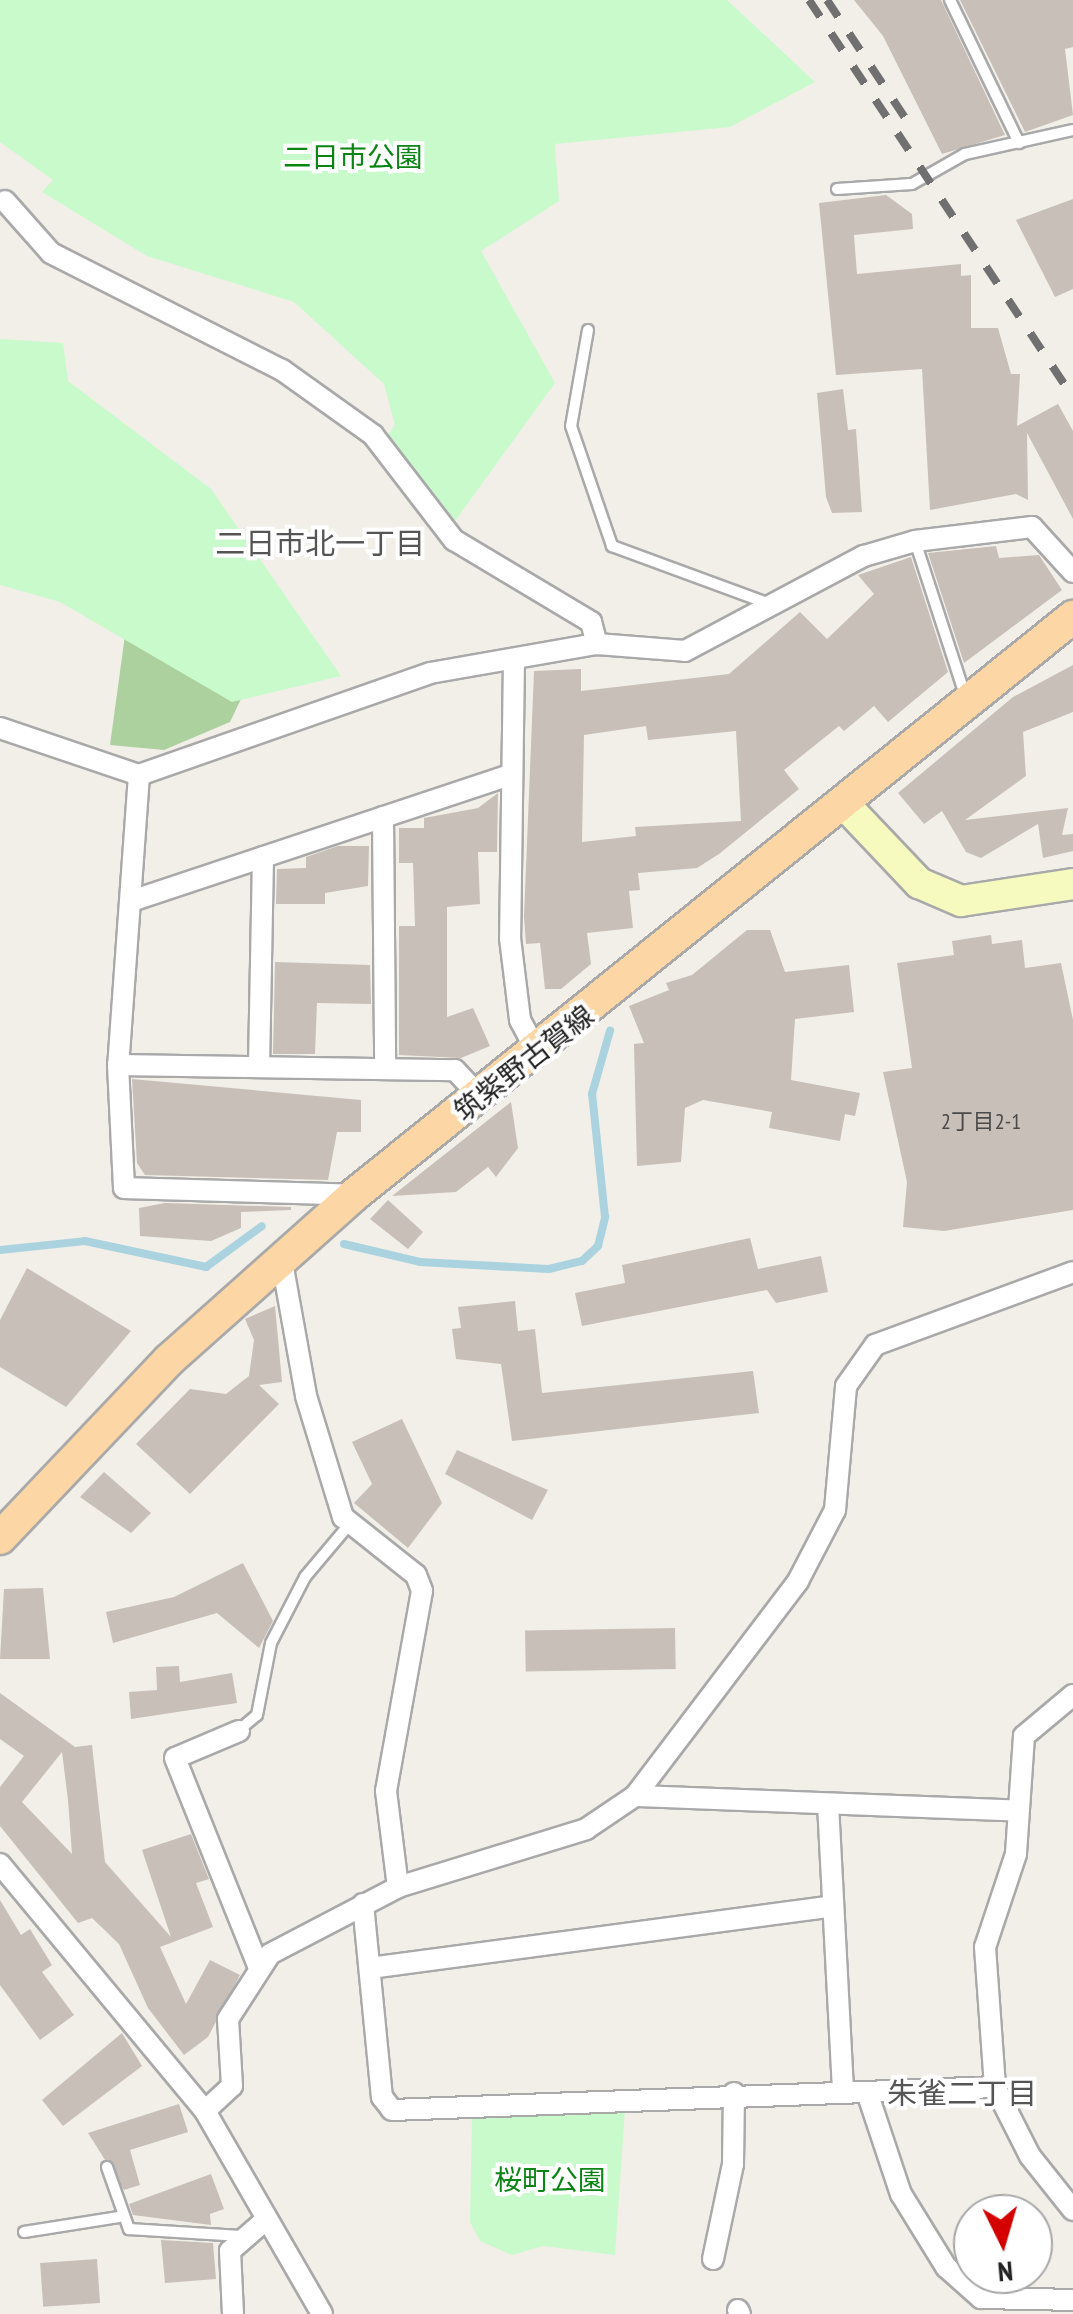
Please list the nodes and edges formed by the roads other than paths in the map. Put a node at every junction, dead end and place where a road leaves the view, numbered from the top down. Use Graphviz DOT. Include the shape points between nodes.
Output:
graph roads {
  1 [pos="950,0"];
  2 [pos="1073,130"];
  3 [pos="1019,144"];
  4 [pos="837,189"];
  5 [pos="5,200"];
  6 [pos="588,330"];
  7 [pos="915,542"];
  8 [pos="1073,572"];
  9 [pos="773,606"];
  10 [pos="1073,616"];
  11 [pos="597,644"];
  12 [pos="514,659"];
  13 [pos="968,704"];
  14 [pos="0,727"];
  15 [pos="512,774"];
  16 [pos="139,775"];
  17 [pos="845,805"];
  18 [pos="383,817"];
  19 [pos="263,857"];
  20 [pos="1073,884"];
  21 [pos="134,900"];
  22 [pos="538,1054"];
  23 [pos="118,1065"];
  24 [pos="259,1066"];
  25 [pos="385,1069"];
  26 [pos="480,1098"];
  27 [pos="354,1194"];
  28 [pos="282,1262"];
  29 [pos="1073,1272"];
  30 [pos="348,1526"];
  31 [pos="0,1538"];
  32 [pos="1073,1695"];
  33 [pos="239,1730"];
  34 [pos="635,1796"];
  35 [pos="828,1804"];
  36 [pos="1018,1811"];
  37 [pos="0,1864"];
  38 [pos="398,1887"];
  39 [pos="363,1904"];
  40 [pos="833,1906"];
  41 [pos="259,1968"];
  42 [pos="370,1968"];
  43 [pos="995,2087"];
  44 [pos="843,2091"];
  45 [pos="867,2092"];
  46 [pos="734,2093"];
  47 [pos="204,2111"];
  48 [pos="107,2167"];
  49 [pos="1073,2210"];
  50 [pos="119,2217"];
  51 [pos="262,2222"];
  52 [pos="24,2232"];
  53 [pos="240,2236"];
  54 [pos="712,2259"];
  55 [pos="1073,2300"];
  56 [pos="234,2314"];
  57 [pos="322,2314"];
  1 -- 3 [label="lane"];
  2 -- 3 [label="lane"];
  3 -- 4 [label="lane" via="965,154 912,184"];
  5 -- 11 [label="street" via="51,254 282,370 374,435 454,540 591,622"];
  6 -- 9 [label="lane" via="570,426 612,546"];
  7 -- 8 [label="street" via="1032,527"];
  7 -- 9 [label="street" via="864,556"];
  7 -- 13 [label="lane"];
  9 -- 11 [label="street" via="684,651"];
  10 -- 13 [label="main road, 筑紫野古賀線"];
  11 -- 12 [label="street"];
  12 -- 15 [label="street"];
  12 -- 16 [label="street" via="430,673"];
  13 -- 17 [label="main road, 筑紫野古賀線"];
  14 -- 16 [label="street"];
  15 -- 18 [label="street"];
  15 -- 22 [label="street" via="510,938 520,1020"];
  16 -- 21 [label="street"];
  17 -- 20 [label="main road" via="919,883 961,902"];
  17 -- 22 [label="main road, 筑紫野古賀線"];
  18 -- 19 [label="street"];
  18 -- 25 [label="street"];
  19 -- 21 [label="street"];
  19 -- 24 [label="street"];
  21 -- 23 [label="street"];
  22 -- 26 [label="main road, 筑紫野古賀線"];
  23 -- 24 [label="street"];
  23 -- 27 [label="street" via="124,1188"];
  24 -- 25 [label="street"];
  25 -- 26 [label="street" via="455,1070"];
  26 -- 27 [label="main road, 筑紫野古賀線"];
  27 -- 28 [label="main road, 筑紫野古賀線"];
  28 -- 30 [label="street" via="306,1396"];
  28 -- 31 [label="main road, 筑紫野古賀線" via="169,1360"];
  29 -- 34 [label="street" via="875,1345 846,1386 836,1510 798,1581"];
  30 -- 33 [label="lane" via="305,1577 271,1643 257,1715"];
  30 -- 38 [label="street" via="416,1575 422,1590 386,1791"];
  32 -- 36 [label="street" via="1024,1736"];
  33 -- 41 [label="street" via="176,1758"];
  34 -- 35 [label="street"];
  34 -- 38 [label="street" via="586,1828"];
  35 -- 36 [label="street"];
  35 -- 40 [label="street"];
  36 -- 43 [label="street" via="1016,1854 984,1947"];
  37 -- 47 [label="street"];
  38 -- 39 [label="street"];
  39 -- 41 [label="street"];
  39 -- 42 [label="street"];
  40 -- 42 [label="street"];
  40 -- 44 [label="street"];
  41 -- 47 [label="street" via="228,2019 232,2086"];
  42 -- 46 [label="street" via="382,2097 392,2110"];
  43 -- 45 [label="street"];
  43 -- 49 [label="street" via="1030,2156"];
  44 -- 45 [label="street"];
  44 -- 46 [label="street"];
  45 -- 55 [label="street" via="901,2194 946,2267 981,2298"];
  46 -- 54 [label="street" via="733,2164"];
  47 -- 51 [label="street"];
  48 -- 50 [label="lane"];
  50 -- 52 [label="lane"];
  50 -- 53 [label="lane" via="129,2229"];
  51 -- 53 [label="street"];
  51 -- 57 [label="street"];
  53 -- 56 [label="street" via="230,2251"];
}
